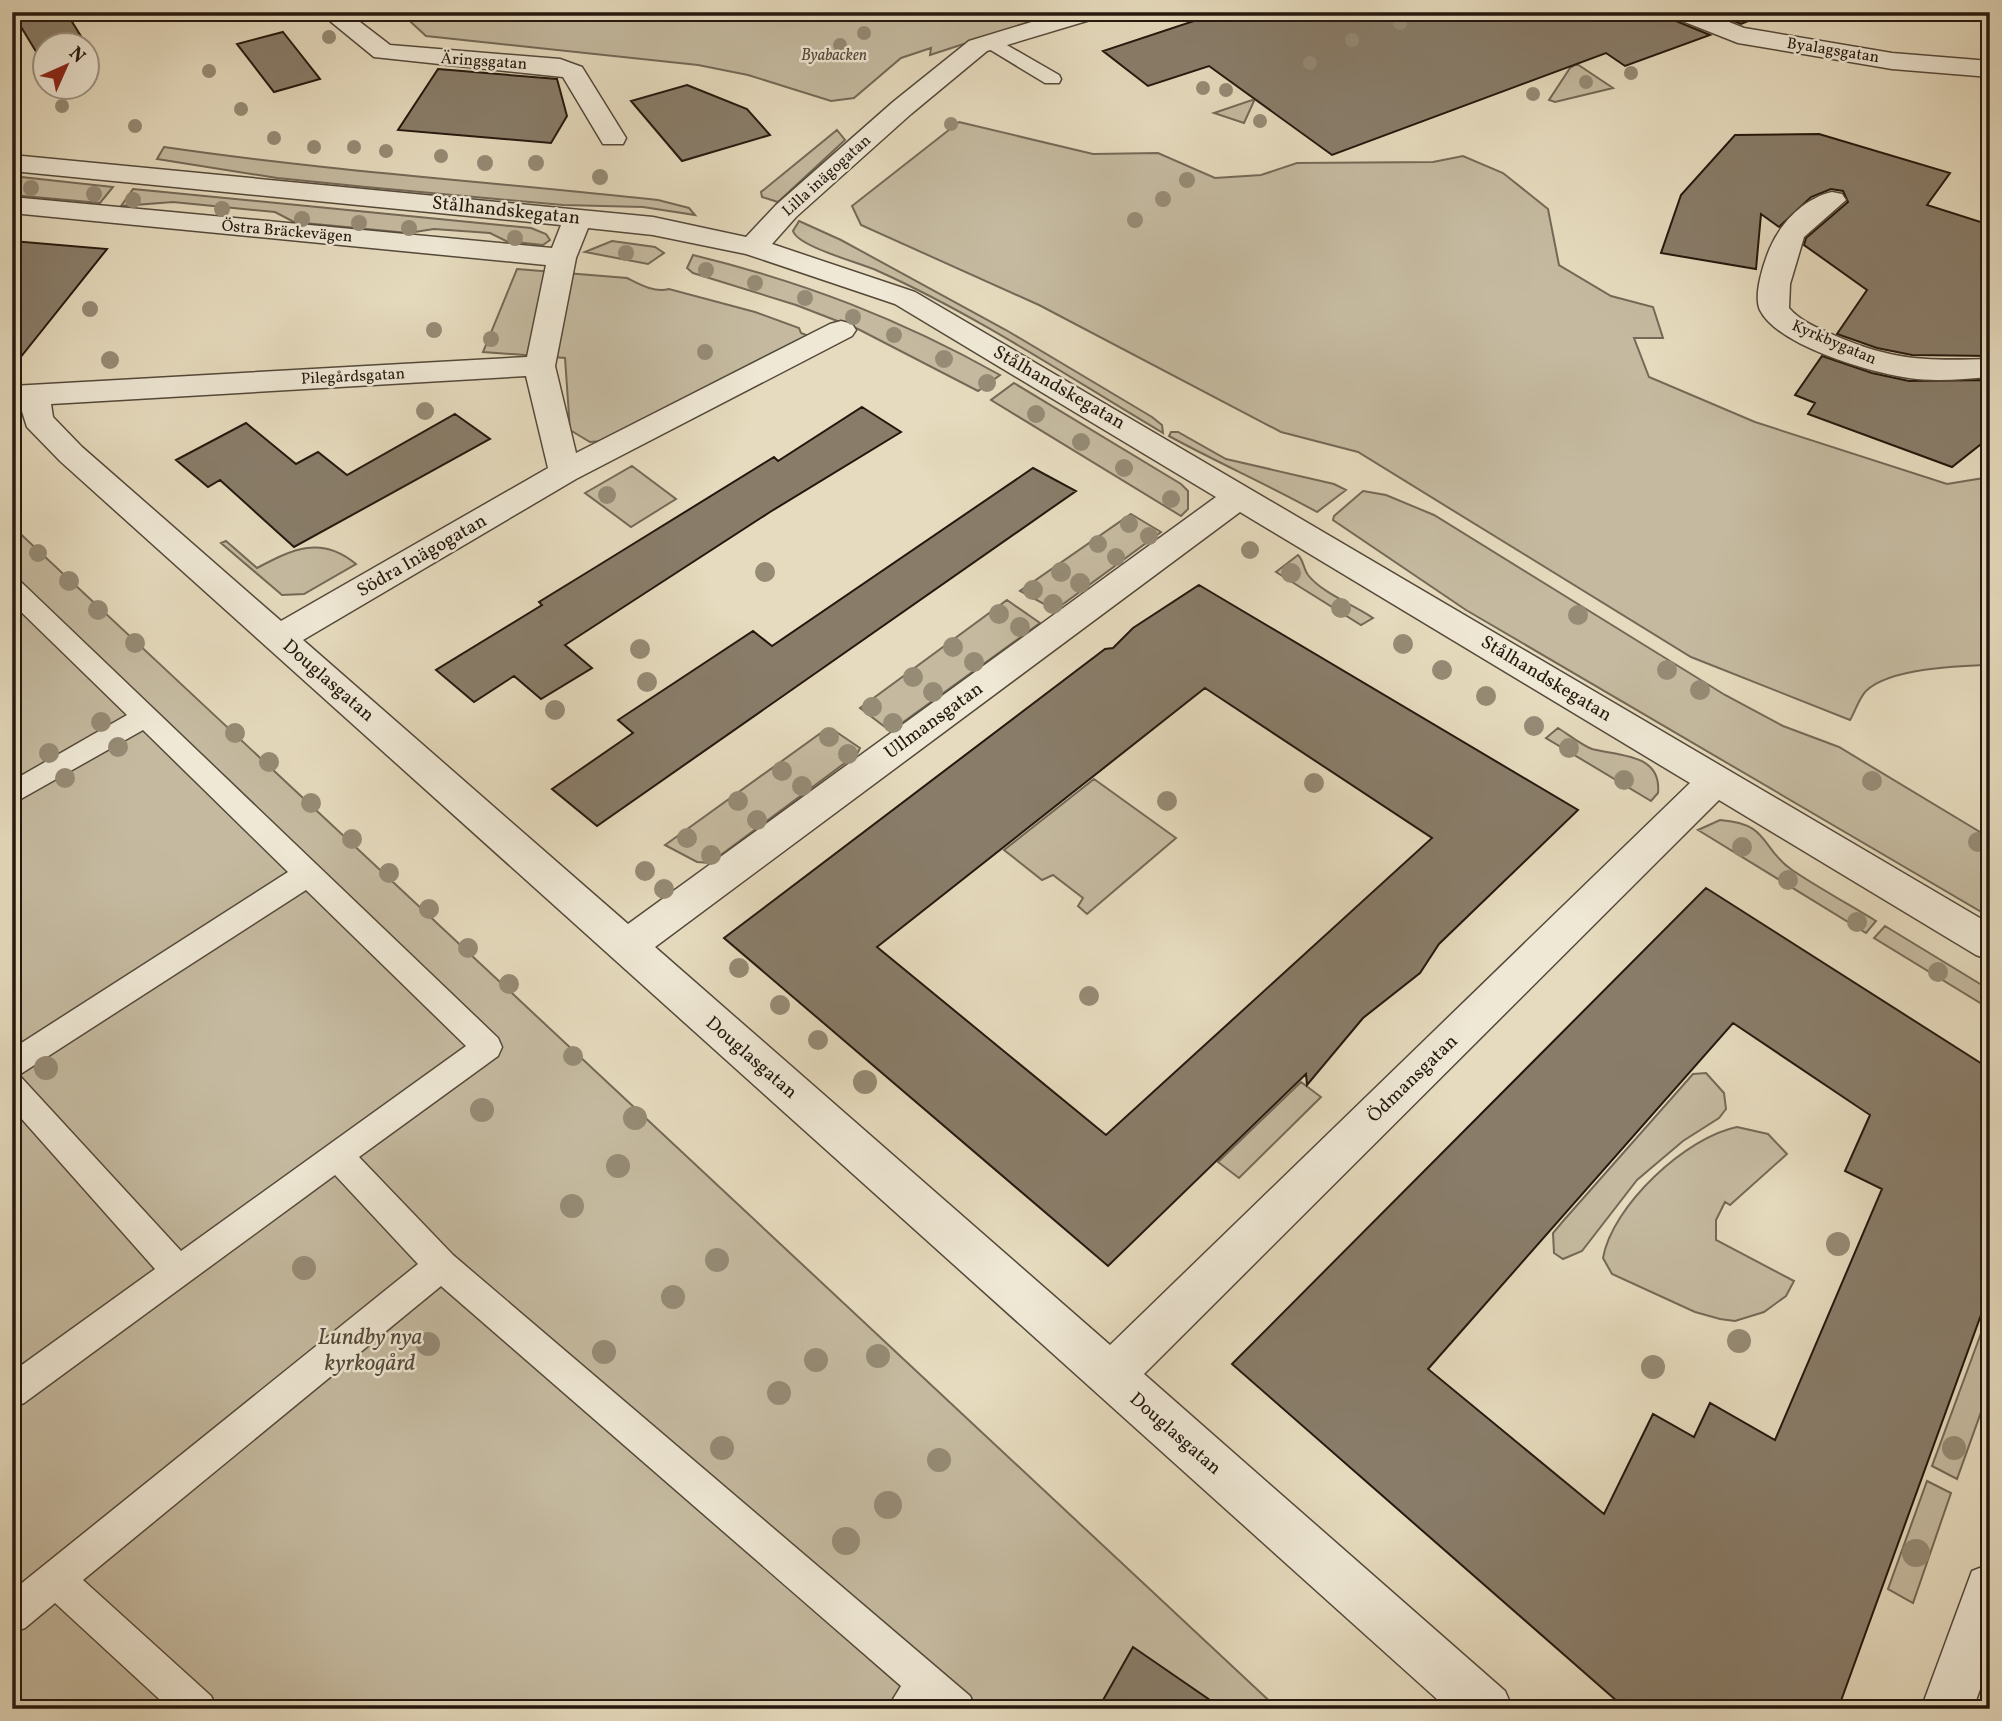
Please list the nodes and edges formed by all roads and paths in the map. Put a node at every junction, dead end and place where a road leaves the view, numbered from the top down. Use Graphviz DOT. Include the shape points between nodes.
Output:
graph roads {
  1 [pos="331,12"];
  2 [pos="1091,12"];
  3 [pos="1681,12"];
  4 [pos="991,42"];
  5 [pos="1990,69"];
  6 [pos="1052,79"];
  7 [pos="613,138"];
  8 [pos="12,163"];
  9 [pos="1832,200"];
  10 [pos="12,205"];
  11 [pos="578,218"];
  12 [pos="753,247"];
  13 [pos="562,257"];
  14 [pos="841,330"];
  15 [pos="540,366"];
  16 [pos="1990,368"];
  17 [pos="23,395"];
  18 [pos="565,472"];
  19 [pos="1241,495"];
  20 [pos="12,588"];
  21 [pos="279,638"];
  22 [pos="145,717"];
  23 [pos="1715,781"];
  24 [pos="12,794"];
  25 [pos="308,874"];
  26 [pos="1990,944"];
  27 [pos="626,946"];
  28 [pos="12,1065"];
  29 [pos="12,1086"];
  30 [pos="337,1155"];
  31 [pos="441,1266"];
  32 [pos="178,1271"];
  33 [pos="1110,1376"];
  34 [pos="12,1392"];
  35 [pos="55,1579"];
  36 [pos="1990,1589"];
  37 [pos="12,1615"];
  38 [pos="917,1696"];
  39 [pos="198,1709"];
  40 [pos="957,1709"];
  41 [pos="1487,1709"];
  42 [pos="1947,1709"];
  1 -- 7 [label="street, Äringsgatan" via="383,52 560,67 573,72"];
  2 -- 4 [label="street, Lilla inägogatan"];
  3 -- 5 [label="street, Byalagsgatan" via="1738,35 1892,61"];
  4 -- 6 [label="lane"];
  4 -- 12 [label="street, Lilla inägogatan" via="978,46 902,108 786,211"];
  8 -- 11 [label="street, Stålhandskegatan"];
  9 -- 16 [label="street, Kyrkbygatan" via="1810,212 1782,250 1773,300 1784,321 1888,365"];
  10 -- 13 [label="street, Östra Bräckevägen"];
  11 -- 12 [label="street, Stålhandskegatan" via="653,226"];
  11 -- 13 [label="street"];
  12 -- 19 [label="street, Stålhandskegatan" via="905,298"];
  13 -- 15 [label="street"];
  14 -- 18 [label="street, Södra Inägogatan"];
  15 -- 17 [label="street, Pilegårdsgatan"];
  15 -- 18 [label="street"];
  17 -- 21 [label="street, Douglasgatan" via="38,421 71,454"];
  18 -- 21 [label="street, Södra Inägogatan"];
  19 -- 23 [label="street, Stålhandskegatan"];
  19 -- 27 [label="street, Ullmansgatan"];
  20 -- 22 [label="lane"];
  21 -- 27 [label="street, Douglasgatan"];
  22 -- 24 [label="lane"];
  22 -- 25 [label="lane"];
  23 -- 26 [label="street, Stålhandskegatan"];
  23 -- 33 [label="street, Ödmansgatan"];
  25 -- 28 [label="lane"];
  25 -- 30 [label="lane" via="487,1047"];
  27 -- 33 [label="street, Douglasgatan"];
  29 -- 32 [label="lane"];
  30 -- 31 [label="lane"];
  30 -- 32 [label="lane"];
  31 -- 35 [label="lane"];
  31 -- 38 [label="lane"];
  32 -- 34 [label="lane"];
  33 -- 41 [label="street, Douglasgatan"];
  35 -- 37 [label="lane"];
  35 -- 39 [label="lane"];
  36 -- 42 [label="street"];
  38 -- 40 [label="lane"];
}
